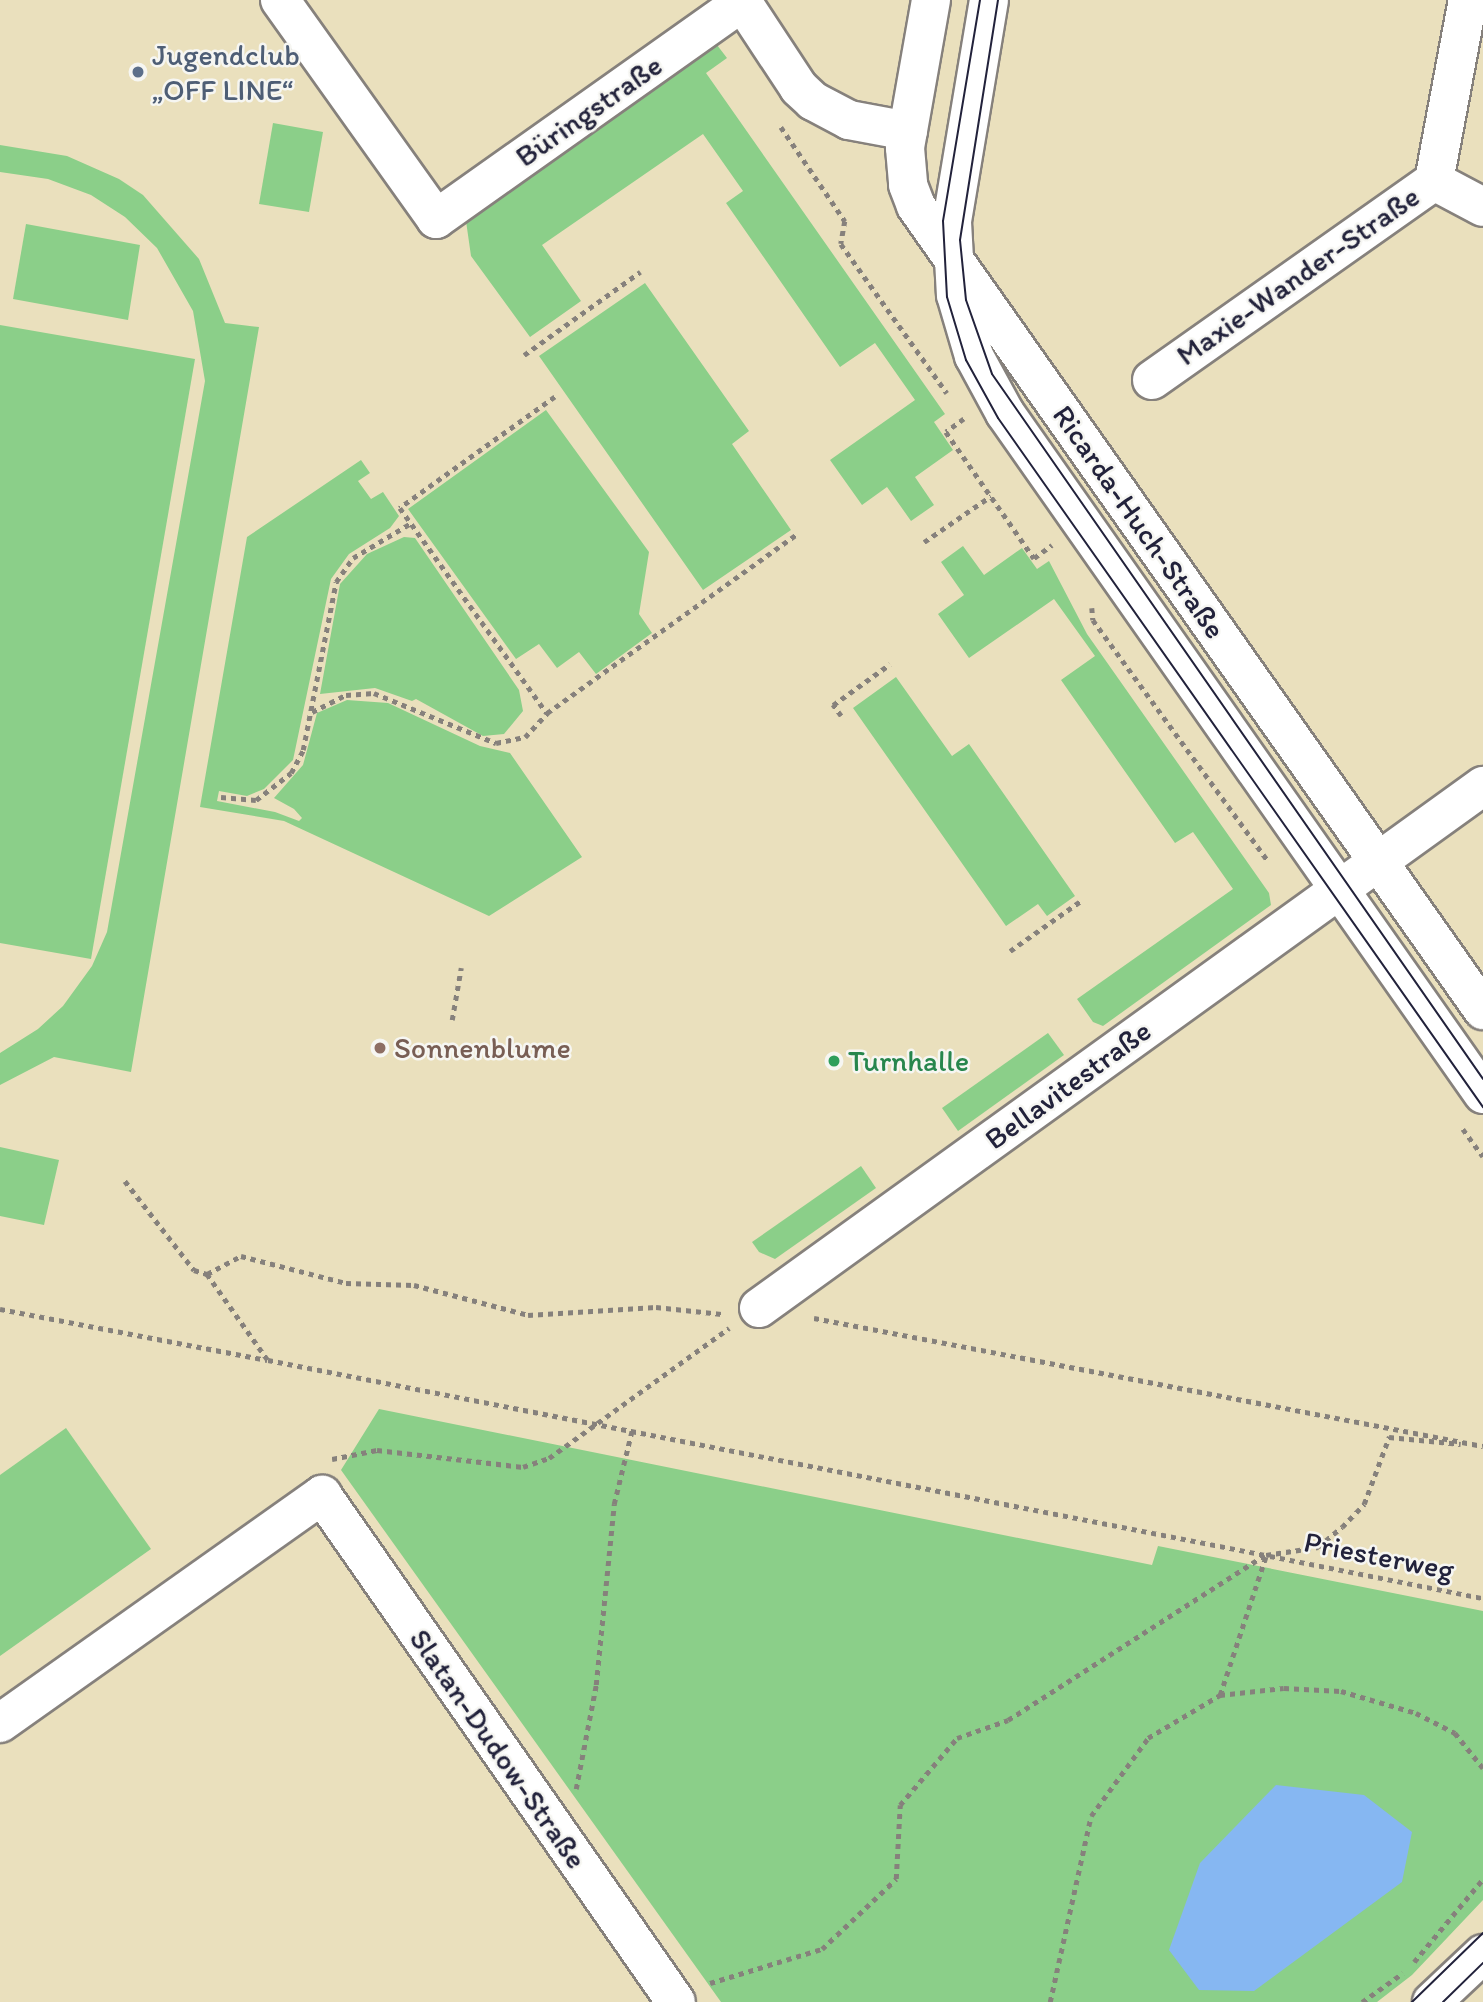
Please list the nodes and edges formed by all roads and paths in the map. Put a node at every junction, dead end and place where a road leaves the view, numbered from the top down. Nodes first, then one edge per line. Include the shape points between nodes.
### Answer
1 (280, 0) edge
2 (931, 0) edge
3 (989, 0) edge
4 (1468, 0) edge
5 (742, 1) edge
6 (908, 131) junction
7 (1434, 181) junction
8 (1483, 207) edge
9 (952, 256) junction
10 (640, 272) dead end
11 (524, 355) dead end
12 (1152, 380) dead end
13 (555, 397) dead end
14 (965, 419) dead end
15 (991, 496) junction
16 (411, 523) junction
17 (797, 534) dead end
18 (924, 542) dead end
19 (1054, 544) dead end
20 (890, 664) dead end
21 (312, 712) junction
22 (547, 713) junction
23 (841, 716) dead end
24 (1483, 786) edge
25 (221, 797) dead end
26 (1378, 862) junction
27 (1340, 890) junction
28 (1082, 901) dead end
29 (1010, 951) dead end
30 (461, 968) dead end
31 (1483, 1010) edge
32 (452, 1020) dead end
33 (1483, 1094) edge
34 (125, 1181) dead end
35 (207, 1274) junction
36 (759, 1308) junction
37 (0, 1309) edge
38 (268, 1360) junction
39 (596, 1425) junction
40 (632, 1430) junction
41 (1483, 1446) edge
42 (324, 1478) junction
43 (1266, 1555) junction
44 (1483, 1598) edge
45 (1220, 1695) junction
46 (0, 1723) edge
47 (1483, 1768) edge
48 (565, 1847) junction
49 (1483, 1879) edge
50 (1483, 1954) edge
51 (674, 1999) edge
52 (1050, 2002) edge
53 (1362, 2002) edge
54 (1432, 2002) edge

1 - 5 street, Büringstraße via 436,219
2 - 6 street, Ricarda-Huch-Straße
3 - 9 street via 953,207
4 - 7 street
5 - 6 street via 799,88 813,101 849,120
6 - 9 street, Ricarda-Huch-Straße via 908,185 916,206
7 - 8 street, Maxie-Wander-Straße
7 - 12 street, Maxie-Wander-Straße
9 - 26 street, Ricarda-Huch-Straße
9 - 27 street via 963,326 988,385
10 - 11 path
13 - 16 path via 400,508
14 - 15 path via 946,432
15 - 18 path
15 - 19 path via 1034,558
16 - 21 path via 354,558 336,582
16 - 22 path
17 - 22 path
20 - 23 path via 833,705
21 - 22 path via 346,695 374,694 496,743 525,737
21 - 25 path via 303,750 284,782 247,802
24 - 26 street, Bellavitestraße
26 - 27 street, Bellavitestraße
26 - 31 street, Ricarda-Huch-Straße
27 - 33 street
27 - 36 street, Bellavitestraße
28 - 29 path
30 - 32 path
34 - 35 path via 194,1270
35 - 36 path via 241,1256 346,1283 414,1285 528,1315 656,1307 723,1315
35 - 38 path
36 - 39 path
36 - 41 path
37 - 38 path, Priesterweg
38 - 39 path, Priesterweg
39 - 40 path, Priesterweg
39 - 42 path via 549,1458 523,1467 377,1450
40 - 43 path, Priesterweg
40 - 48 path via 614,1504 596,1685
41 - 43 path via 1390,1437 1364,1504 1342,1527 1318,1547
42 - 46 street
42 - 48 street, Slatan-Dudow-Straße
43 - 44 path, Priesterweg
43 - 45 path
43 - 51 path via 1008,1720 957,1738 900,1805 896,1879 822,1949
45 - 47 path via 1284,1688 1341,1691 1416,1713 1455,1732
45 - 52 path via 1148,1738 1091,1816
48 - 51 street, Slatan-Dudow-Straße
49 - 53 path via 1407,1970
50 - 54 street

